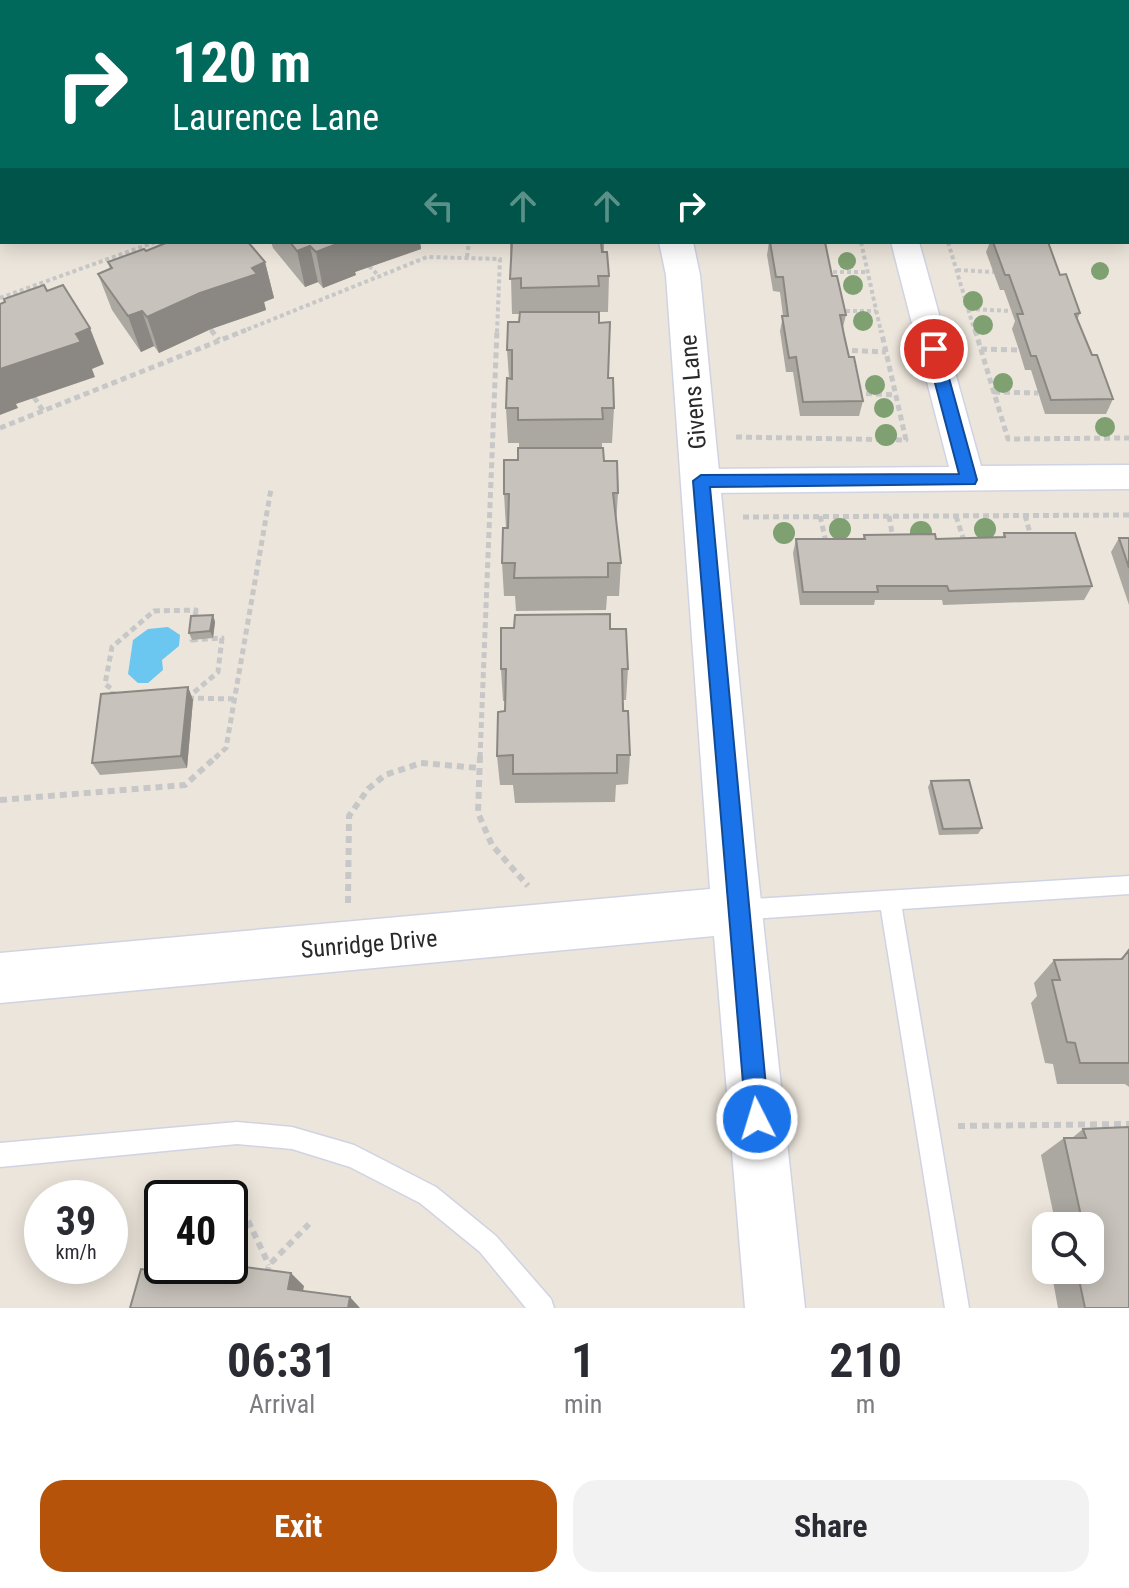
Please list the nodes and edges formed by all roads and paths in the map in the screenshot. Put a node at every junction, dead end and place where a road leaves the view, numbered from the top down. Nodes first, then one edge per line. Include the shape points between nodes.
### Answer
1 (149, 244) edge
2 (469, 244) edge
3 (676, 244) edge
4 (861, 244) edge
5 (906, 244) edge
6 (949, 244) edge
7 (467, 257) junction
8 (369, 266) dead end
9 (957, 270) junction
10 (825, 272) edge
11 (868, 272) junction
12 (994, 272) edge
13 (379, 276) junction
14 (0, 298) edge
15 (969, 309) junction
16 (838, 310) edge
17 (876, 311) junction
18 (1011, 311) dead end
19 (211, 329) edge
20 (219, 340) junction
21 (981, 349) junction
22 (841, 350) edge
23 (1019, 350) edge
24 (886, 352) junction
25 (994, 392) junction
26 (855, 393) edge
27 (1038, 393) dead end
28 (896, 395) junction
29 (34, 397) edge
30 (43, 411) junction
31 (0, 428) edge
32 (1129, 438) edge
33 (1129, 477) edge
34 (969, 480) junction
35 (271, 489) dead end
36 (712, 493) junction
37 (1025, 515) junction
38 (1129, 515) edge
39 (820, 516) junction
40 (889, 516) junction
41 (956, 516) junction
42 (1034, 547) edge
43 (896, 548) edge
44 (967, 552) edge
45 (829, 553) edge
46 (188, 698) junction
47 (235, 699) junction
48 (479, 768) junction
49 (0, 800) edge
50 (1129, 885) edge
51 (539, 895) dead end
52 (890, 900) junction
53 (737, 910) junction
54 (358, 912) dead end
55 (0, 978) edge
56 (1129, 1124) edge
57 (990, 1125) dead end
58 (0, 1155) edge
59 (248, 1221) edge
60 (309, 1224) dead end
61 (269, 1265) junction
62 (266, 1280) edge
63 (542, 1308) edge
64 (775, 1308) edge
65 (957, 1308) edge

1 - 14 path
2 - 7 path
3 - 36 street, Givens Lane
4 - 11 path
5 - 34 street
6 - 9 path
7 - 13 path via 427,257
7 - 48 path via 500,259
8 - 13 path
9 - 12 path
9 - 15 path
10 - 11 path
11 - 17 path
13 - 20 path
15 - 18 path
15 - 21 path
16 - 17 path
17 - 24 path
19 - 20 path
20 - 30 path
21 - 23 path
21 - 25 path
22 - 24 path
24 - 28 path
25 - 27 path
25 - 32 path via 1008,439
26 - 28 path
28 - 36 path via 906,440 727,437
29 - 30 path
30 - 31 path
33 - 34 street
34 - 36 street
35 - 47 path
36 - 39 path
36 - 53 street, Givens Lane
37 - 38 path
37 - 41 path
37 - 42 path
39 - 40 path
39 - 45 path
40 - 41 path
40 - 43 path
41 - 44 path
46 - 46 path via 218,672 222,638 192,640 196,610 154,611 112,647 105,684 113,690 112,706
46 - 47 path
47 - 49 path via 226,748 185,785
48 - 51 path via 481,823 505,863
48 - 54 path via 421,763 385,775 368,789 349,816 348,903
50 - 52 lane
52 - 53 lane
52 - 65 lane
53 - 55 street, Sunridge Drive
53 - 64 street, Givens Lane
56 - 57 path
58 - 63 lane via 237,1133 292,1138 354,1157 428,1195 488,1244
59 - 61 path
60 - 61 path
61 - 62 path

